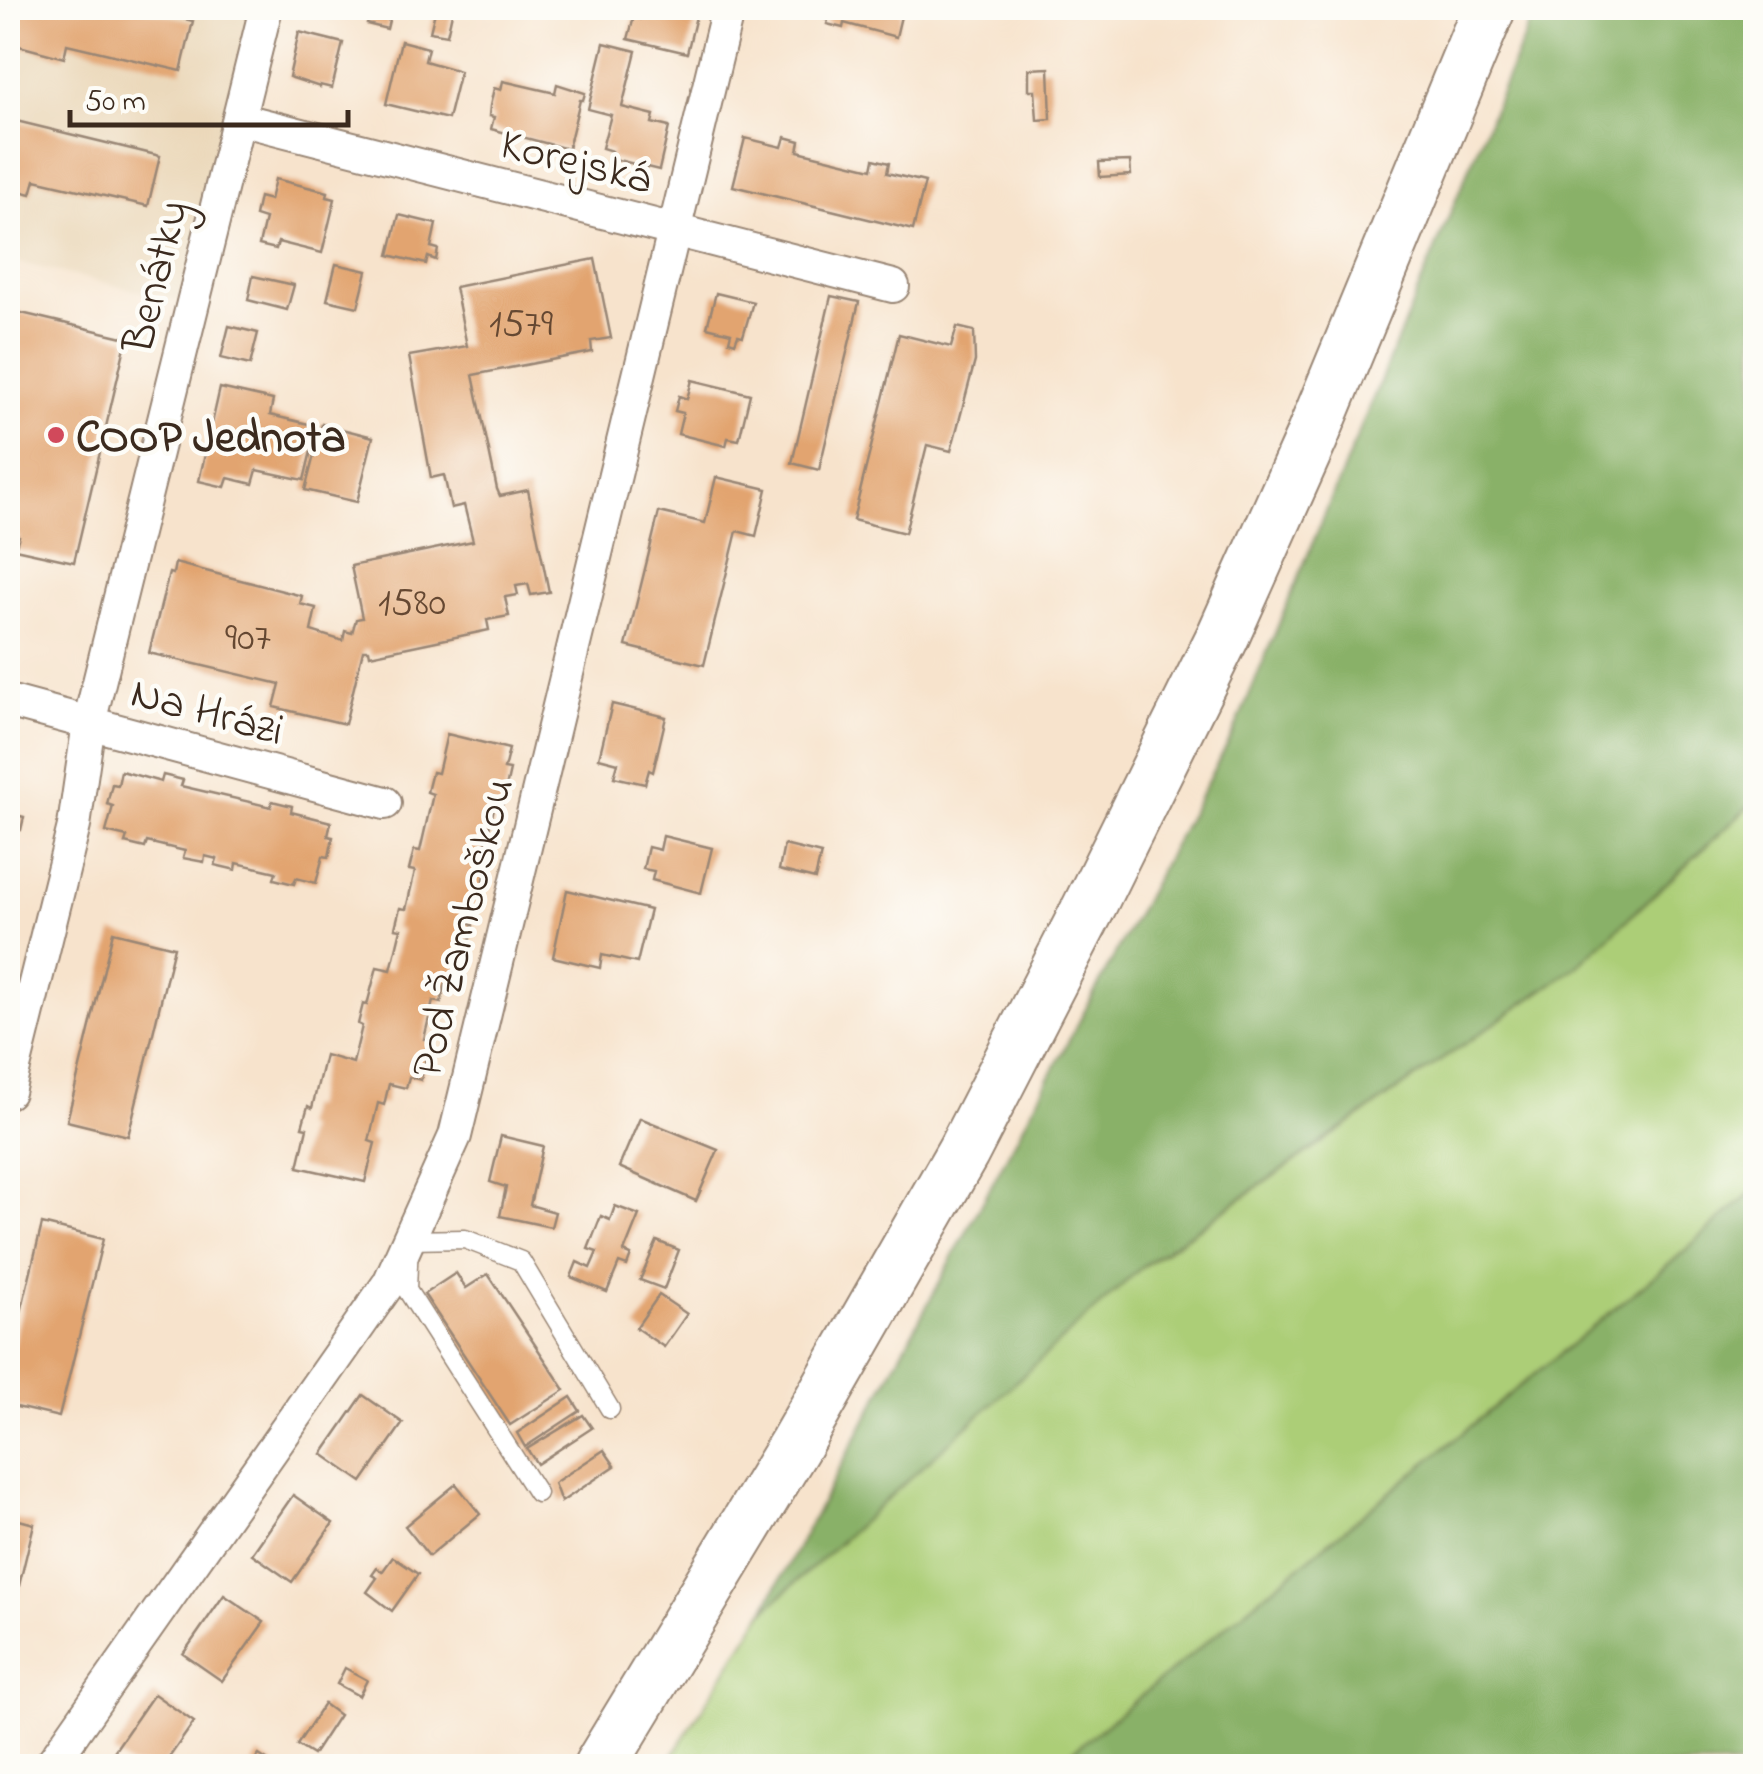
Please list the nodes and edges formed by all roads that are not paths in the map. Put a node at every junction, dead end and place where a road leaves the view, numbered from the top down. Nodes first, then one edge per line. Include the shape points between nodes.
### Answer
1 (266, 8) edge
2 (728, 8) edge
3 (1489, 8) edge
4 (239, 119) junction
5 (674, 230) junction
6 (893, 286) dead end
7 (8, 702) edge
8 (89, 723) junction
9 (385, 802) dead end
10 (8, 1092) edge
11 (409, 1240) junction
12 (610, 1409) dead end
13 (537, 1493) dead end
14 (50, 1766) edge
15 (600, 1766) edge

1 - 4 street, Benátky
2 - 5 street, Pod Žamboškou
3 - 15 main road via 1303,457 1088,909 963,1152
4 - 5 street, Korejská
4 - 8 street, Benátky
5 - 6 street, Korejská
5 - 11 street, Pod Žamboškou via 456,1136
7 - 8 street, Na Hrázi
8 - 9 street, Na Hrázi
8 - 10 street, Benátky via 74,826
11 - 12 lane via 465,1239 520,1260
11 - 13 lane via 407,1290
11 - 14 street, Pod Žamboškou via 389,1283

